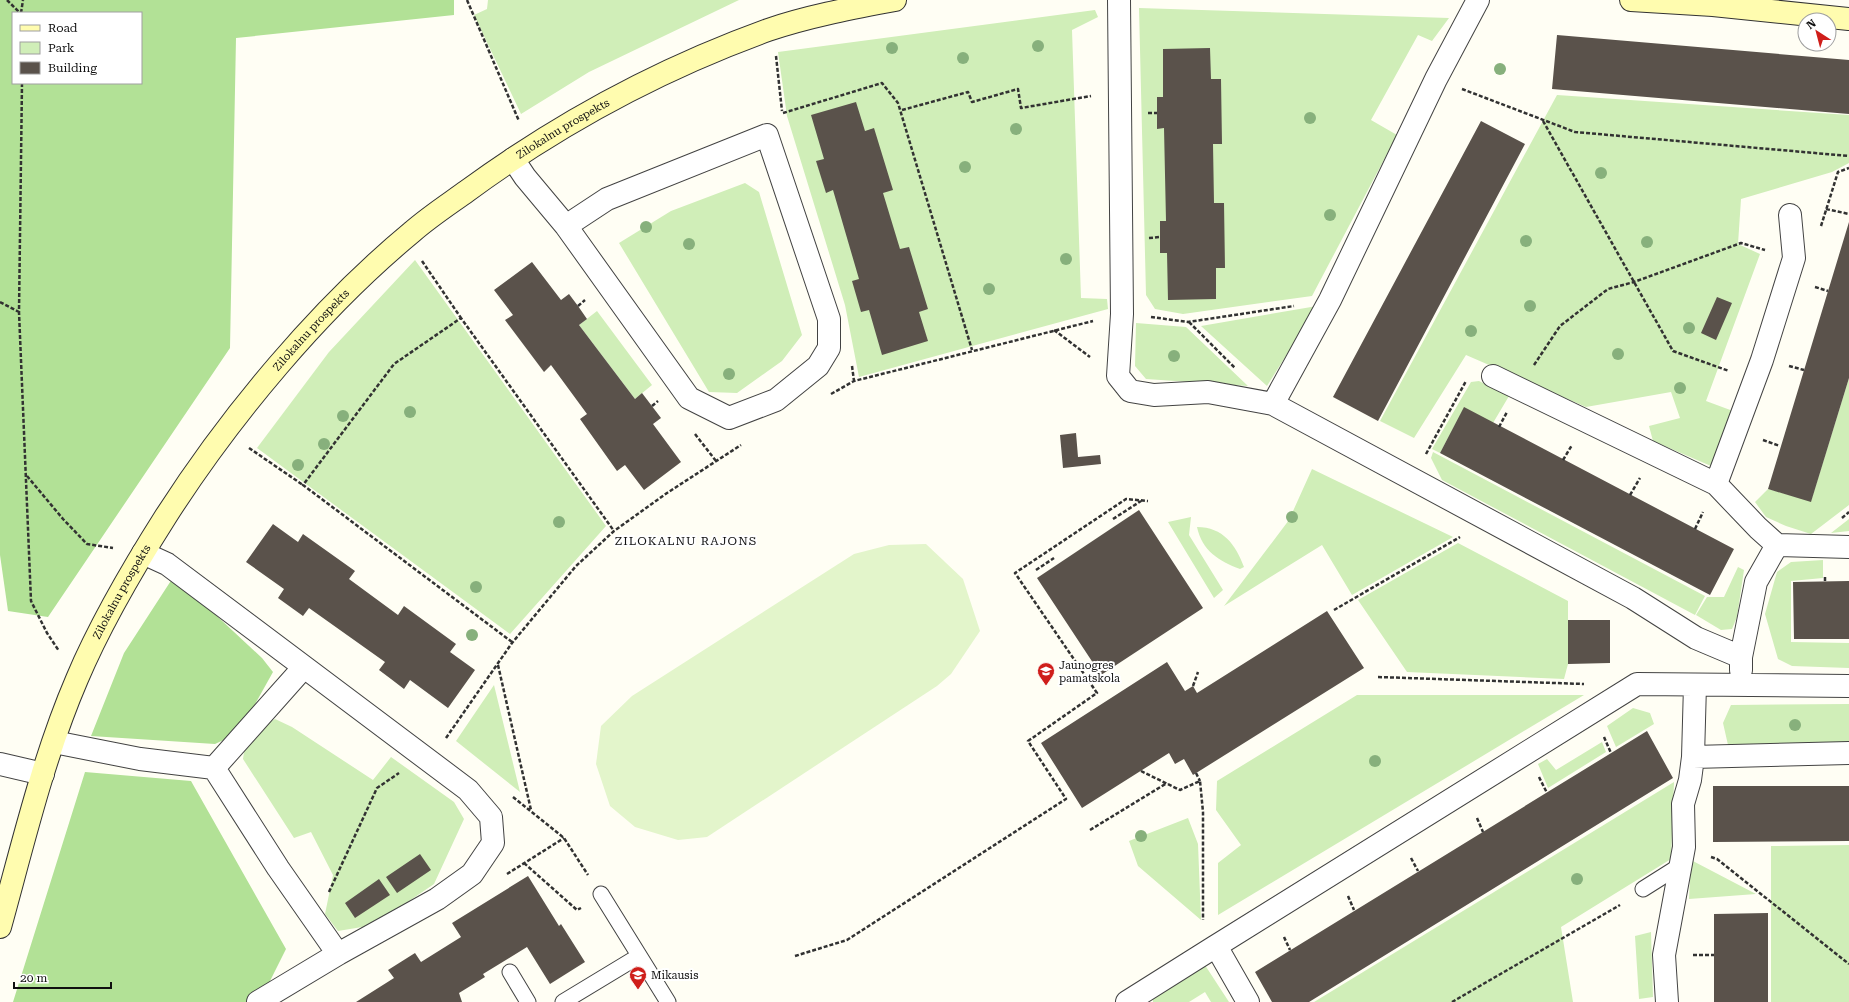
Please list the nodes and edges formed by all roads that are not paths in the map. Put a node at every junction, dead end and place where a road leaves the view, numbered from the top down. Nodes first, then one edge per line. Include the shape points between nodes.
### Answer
1 (895, 0) edge
2 (1119, 0) edge
3 (1478, 0) edge
4 (1631, 0) edge
5 (1849, 19) edge
6 (513, 159) junction
7 (1790, 215) dead end
8 (566, 226) junction
9 (1493, 376) road end
10 (1273, 404) junction
11 (1716, 484) junction
12 (1777, 545) junction
13 (1849, 547) edge
14 (143, 553) junction
15 (1741, 657) junction
16 (304, 667) junction
17 (1695, 685) junction
18 (1741, 685) junction
19 (1849, 686) edge
20 (54, 742) junction
21 (1849, 754) edge
22 (1693, 758) junction
23 (0, 764) edge
24 (214, 768) junction
25 (43, 774) junction
26 (1683, 856) junction
27 (1643, 889) dead end
28 (601, 894) road end
29 (0, 927) edge
30 (1216, 946) junction
31 (338, 954) junction
32 (639, 956) junction
33 (510, 972) dead end
34 (258, 1002) edge
35 (528, 1002) edge
36 (562, 1002) edge
37 (668, 1002) edge
38 (1127, 1002) edge
39 (1248, 1002) edge
40 (1666, 1002) edge

1 - 6 main road, Zilokalnu prospekts via 852,8 771,30 668,70 590,110
2 - 10 street via 1122,314 1118,376 1130,390 1154,395 1208,392
3 - 10 street via 1436,78 1330,300
4 - 5 main road via 1714,5
6 - 8 street
6 - 14 main road, Zilokalnu prospekts via 412,231 306,335 236,418 188,482
7 - 11 street via 1794,258
8 - 8 street via 607,199 767,135 829,319 829,348 818,366 776,400 729,418 690,398
9 - 11 street
10 - 15 street via 1634,598 1696,638
11 - 12 street
12 - 13 street
12 - 15 street via 1756,582
14 - 16 street via 168,564
14 - 20 main road, Zilokalnu prospekts via 105,621 77,679
15 - 18 street
16 - 24 street
16 - 31 street via 468,790 491,816 493,843 472,874 437,899
17 - 18 street
17 - 22 street
17 - 30 street via 1637,684
18 - 19 street
20 - 24 street via 140,759
20 - 25 main road, Zilokalnu prospekts
21 - 22 street
22 - 26 street via 1683,804
23 - 25 street
24 - 31 street
25 - 29 main road, Zilokalnu prospekts
26 - 27 lane
26 - 40 street via 1664,955
28 - 32 lane
30 - 38 street
30 - 39 street
31 - 34 street
32 - 36 lane
32 - 37 lane
33 - 35 lane

